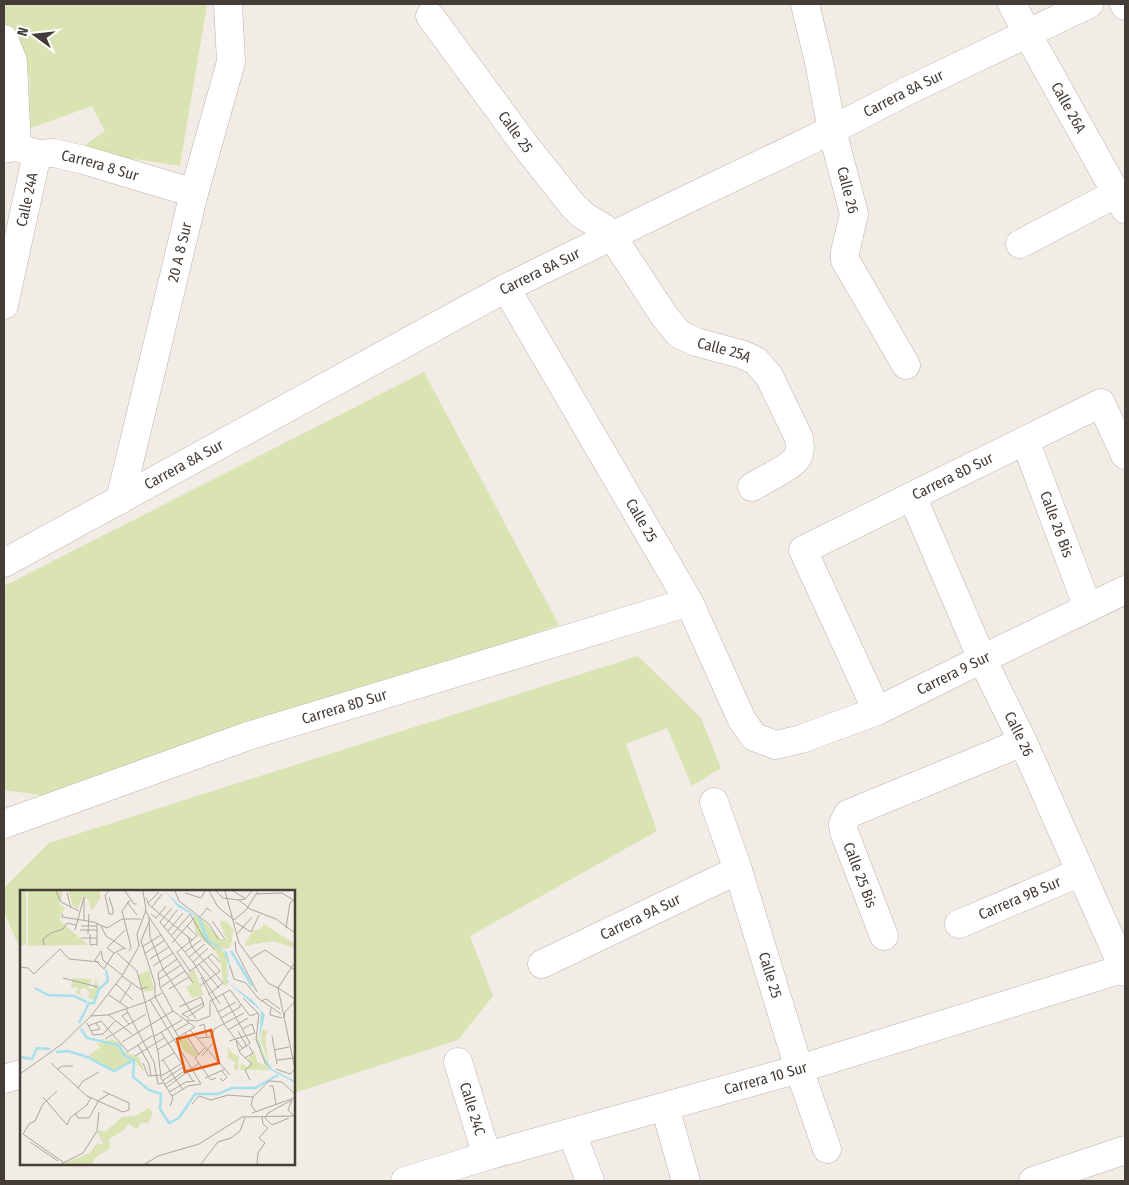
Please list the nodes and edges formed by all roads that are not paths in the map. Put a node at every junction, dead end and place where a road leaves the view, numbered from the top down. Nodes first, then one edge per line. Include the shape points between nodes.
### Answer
1 (228, 4) edge
2 (805, 4) edge
3 (1012, 4) edge
4 (1089, 4) edge
5 (430, 16) dead end
6 (1028, 33) junction
7 (4, 39) edge
8 (832, 130) junction
9 (19, 150) edge
10 (194, 193) junction
11 (1121, 201) edge
12 (612, 236) junction
13 (1020, 244) dead end
14 (506, 288) junction
15 (4, 306) edge
16 (906, 365) dead end
17 (1025, 440) junction
18 (1125, 455) edge
19 (752, 487) dead end
20 (912, 496) junction
21 (120, 500) junction
22 (4, 563) edge
23 (1125, 590) edge
24 (688, 602) junction
25 (1088, 608) junction
26 (982, 659) junction
27 (877, 711) junction
28 (1023, 742) junction
29 (776, 745) joint
30 (714, 802) dead end
31 (4, 824) edge
32 (738, 870) junction
33 (1081, 872) junction
34 (959, 924) dead end
35 (884, 936) dead end
36 (542, 964) dead end
37 (1125, 969) edge
38 (458, 1062) dead end
39 (799, 1069) junction
40 (20, 1074) edge
41 (4, 1079) edge
42 (665, 1107) junction
43 (572, 1133) junction
44 (827, 1149) dead end
45 (1125, 1150) edge
46 (487, 1156) junction
47 (1084, 1173) edge
48 (404, 1181) edge
49 (590, 1181) edge
50 (686, 1181) edge
51 (1033, 1181) edge

1 - 10 street, 20 A 8 Sur via 231,62
2 - 8 street, Calle 26
3 - 6 street, Calle 26A
4 - 6 street, Carrera 8A Sur
5 - 12 street, Calle 25 via 574,207
6 - 8 street, Carrera 8A Sur
6 - 11 street, Calle 26A
7 - 9 street, Calle 24A via 12,61
8 - 12 street, Carrera 8A Sur
8 - 16 street, Calle 26 via 854,214 845,260
9 - 10 street, Carrera 8 Sur via 84,160
9 - 15 street, Calle 24A
10 - 21 street, 20 A 8 Sur
11 - 13 street
12 - 14 street, Carrera 8A Sur
12 - 19 street, Calle 25A via 679,334 741,354 756,361 769,376 799,438 800,448 790,465
14 - 21 street, Carrera 8A Sur
14 - 24 street, Calle 25
17 - 18 street, Carrera 8D Sur via 1101,403
17 - 20 street, Carrera 8D Sur
17 - 25 street, Calle 26 Bis
20 - 26 street, Calle 26
20 - 27 street, Carrera 8D Sur via 803,550
21 - 22 street, Carrera 8A Sur
23 - 25 street, Carrera 9 Sur
24 - 29 street, Calle 25 via 742,720 754,737
24 - 31 street, Carrera 8D Sur via 248,736
25 - 26 street, Carrera 9 Sur
26 - 27 street, Carrera 9 Sur
26 - 28 street, Calle 26
27 - 29 street, Carrera 9 Sur
28 - 33 street, Calle 26
28 - 35 street, Calle 25 Bis via 848,814 843,824 844,832
30 - 32 street, Calle 25
32 - 36 street, Carrera 9A Sur
32 - 39 street, Calle 25
33 - 34 street, Carrera 9B Sur
33 - 37 street, Calle 26
37 - 39 street, Carrera 10 Sur
38 - 46 street, Calle 24C
39 - 42 street, Carrera 10 Sur
39 - 44 street, Calle 25
40 - 41 street
42 - 43 street, Carrera 10 Sur
42 - 50 street
43 - 46 street, Carrera 10 Sur
43 - 49 street
45 - 47 street
46 - 48 street, Carrera 10 Sur
47 - 51 street

